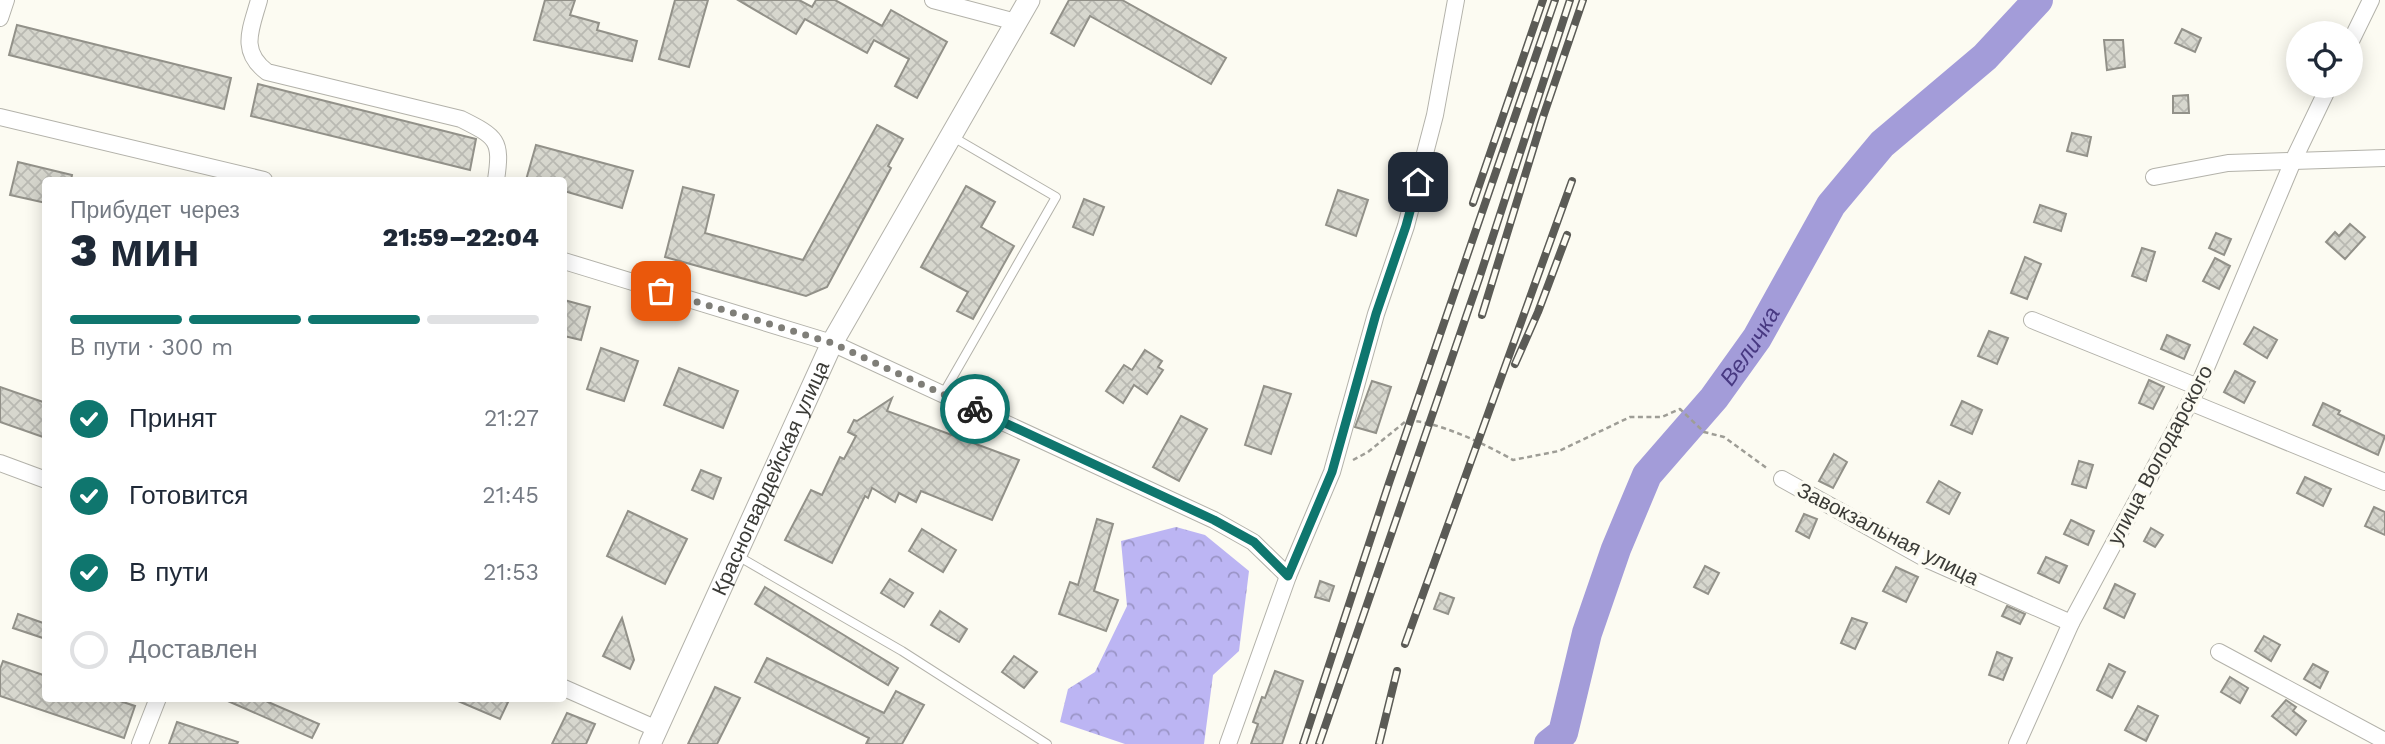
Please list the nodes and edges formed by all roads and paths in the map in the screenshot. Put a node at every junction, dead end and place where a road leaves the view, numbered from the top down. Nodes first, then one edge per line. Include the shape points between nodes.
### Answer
1 (6, 0) edge
2 (259, 0) edge
3 (933, 0) edge
4 (1029, 0) edge
5 (1456, 0) edge
6 (2371, 0) edge
7 (0, 18) edge
8 (2361, 21) edge
9 (1016, 22) junction
10 (2323, 98) edge
11 (0, 117) edge
12 (951, 136) junction
13 (2385, 158) edge
14 (2293, 161) junction
15 (251, 177) edge
16 (496, 177) edge
17 (2154, 177) dead end
18 (567, 262) edge
19 (2032, 320) dead end
20 (832, 343) junction
21 (2198, 387) junction
22 (943, 394) junction
23 (2190, 402) junction
24 (0, 463) edge
25 (1332, 472) junction
26 (42, 479) edge
27 (1782, 479) joint
28 (2385, 482) edge
29 (736, 555) junction
30 (1288, 576) junction
31 (2071, 623) junction
32 (2220, 652) dead end
33 (567, 690) edge
34 (156, 702) edge
35 (653, 737) edge
36 (2385, 741) edge
37 (140, 744) edge
38 (1047, 744) edge
39 (1228, 744) edge
40 (2017, 744) edge

1 - 7 street
2 - 16 street via 249,48 255,63 267,72 473,125 492,138 499,152
3 - 9 street
4 - 9 street, Красногвардейская улица
5 - 25 street via 1435,115 1406,226
6 - 8 street
9 - 12 street, Красногвардейская улица
10 - 14 street, улица Володарского
11 - 15 street
12 - 20 street, Красногвардейская улица
12 - 22 lane via 1056,197
13 - 14 street
14 - 17 street via 2228,163
14 - 21 street, улица Володарского
18 - 20 street
19 - 21 street
20 - 22 street
20 - 29 street, Красногвардейская улица
21 - 23 street, улица Володарского
22 - 30 street via 1214,520 1254,542
23 - 28 street
23 - 31 street, улица Володарского
24 - 26 street
25 - 27 path via 1368,452 1406,421 1429,423 1488,445 1513,460 1559,451 1630,417 1662,417 1680,410 1704,432 1724,438
25 - 30 street
27 - 31 street, Завокзальная улица via 1926,559
29 - 35 street, Красногвардейская улица
29 - 38 lane via 902,651
30 - 39 street
31 - 40 street, улица Володарского
32 - 36 street
33 - 35 street
34 - 37 street

